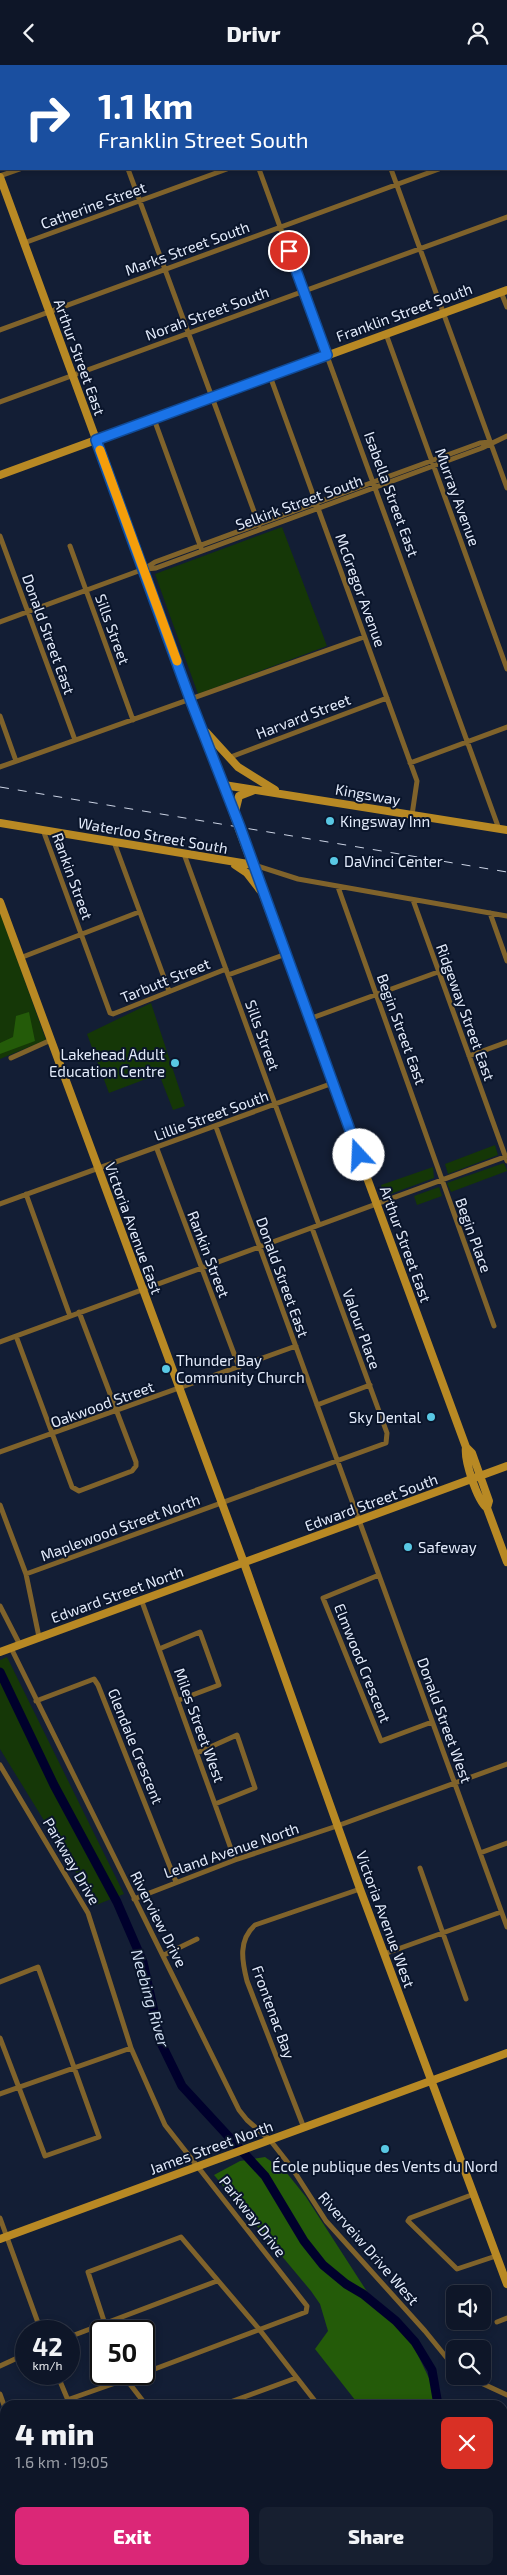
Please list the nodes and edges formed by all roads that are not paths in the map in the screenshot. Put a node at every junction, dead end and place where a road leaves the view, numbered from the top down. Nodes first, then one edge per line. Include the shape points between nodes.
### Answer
1 (18, 170) edge
2 (128, 170) edge
3 (224, 170) edge
4 (259, 170) edge
5 (391, 170) edge
6 (436, 170) edge
7 (0, 177) edge
8 (396, 185) junction
9 (140, 201) junction
10 (507, 217) edge
11 (280, 227) junction
12 (24, 243) junction
13 (420, 248) junction
14 (165, 270) junction
15 (304, 291) junction
16 (504, 291) edge
17 (507, 307) edge
18 (49, 312) junction
19 (443, 312) junction
20 (0, 330) edge
21 (189, 333) junction
22 (386, 334) junction
23 (327, 355) junction
24 (72, 376) junction
25 (270, 376) junction
26 (212, 397) junction
27 (0, 402) edge
28 (154, 419) junction
29 (507, 436) edge
30 (96, 440) junction
31 (490, 442) junction
32 (433, 463) junction
33 (0, 475) edge
34 (375, 484) junction
35 (507, 488) edge
36 (317, 506) junction
37 (260, 527) junction
38 (0, 536) edge
39 (70, 546) dead end
40 (201, 548) junction
41 (144, 569) junction
42 (86, 591) junction
43 (28, 612) junction
44 (0, 622) edge
45 (364, 637) junction
46 (507, 669) edge
47 (387, 698) junction
48 (190, 699) junction
49 (0, 716) edge
50 (133, 720) junction
51 (201, 726) junction
52 (507, 727) edge
53 (75, 741) junction
54 (468, 741) junction
55 (228, 758) junction
56 (16, 761) junction
57 (410, 763) junction
58 (0, 767) edge
59 (224, 785) junction
60 (281, 793) junction
61 (235, 813) junction
62 (412, 815) junction
63 (0, 823) edge
64 (43, 829) junction
65 (503, 830) edge
66 (114, 842) junction
67 (184, 854) junction
68 (231, 862) junction
69 (254, 865) junction
70 (338, 887) junction
71 (412, 900) junction
72 (0, 901) edge
73 (267, 901) junction
74 (139, 912) junction
75 (490, 913) junction
76 (507, 916) edge
77 (4, 924) edge
78 (80, 933) junction
79 (286, 954) junction
80 (20, 958) junction
81 (507, 961) edge
82 (226, 969) junction
83 (438, 972) junction
84 (228, 975) junction
85 (169, 991) junction
86 (376, 995) junction
87 (113, 1014) joint
88 (309, 1019) junction
89 (51, 1040) junction
90 (507, 1042) edge
91 (469, 1056) junction
92 (11, 1058) dead end
93 (333, 1083) junction
94 (275, 1104) junction
95 (216, 1127) junction
96 (157, 1149) junction
97 (506, 1158) edge
98 (98, 1169) junction
99 (441, 1180) junction
100 (26, 1194) junction
101 (0, 1204) edge
102 (376, 1204) junction
103 (319, 1225) junction
104 (312, 1228) junction
105 (259, 1247) junction
106 (201, 1268) junction
107 (142, 1289) junction
108 (80, 1313) junction
109 (70, 1316) junction
110 (494, 1325) dead end
111 (16, 1337) junction
112 (0, 1342) edge
113 (296, 1347) junction
114 (239, 1367) junction
115 (370, 1385) junction
116 (178, 1390) junction
117 (317, 1405) junction
118 (116, 1412) junction
119 (52, 1435) junction
120 (388, 1439) joint
121 (0, 1452) edge
122 (339, 1462) junction
123 (507, 1466) edge
124 (476, 1478) junction
125 (222, 1504) junction
126 (0, 1505) edge
127 (360, 1520) junction
128 (507, 1562) edge
129 (244, 1563) junction
130 (26, 1573) junction
131 (379, 1575) junction
132 (141, 1599) junction
133 (0, 1606) edge
134 (40, 1637) junction
135 (20, 1645) junction
136 (159, 1649) junction
137 (6, 1650) edge
138 (179, 1700) junction
139 (36, 1701) junction
140 (432, 1722) junction
141 (197, 1753) junction
142 (507, 1764) edge
143 (0, 1765) edge
144 (454, 1783) junction
145 (215, 1804) junction
146 (337, 1826) junction
147 (507, 1843) edge
148 (480, 1853) junction
149 (234, 1860) junction
150 (420, 1868) dead end
151 (176, 1881) junction
152 (360, 1889) junction
153 (134, 1899) junction
154 (501, 1912) junction
155 (506, 1924) edge
156 (444, 1932) junction
157 (197, 1939) dead end
158 (384, 1954) junction
159 (164, 1955) junction
160 (0, 1982) edge
161 (466, 1999) dead end
162 (0, 2038) edge
163 (131, 2049) junction
164 (507, 2053) edge
165 (74, 2069) junction
166 (431, 2081) junction
167 (17, 2087) junction
168 (0, 2094) edge
169 (304, 2128) junction
170 (270, 2140) junction
171 (198, 2166) junction
172 (474, 2195) junction
173 (0, 2218) edge
174 (3, 2237) edge
175 (496, 2256) junction
176 (217, 2281) junction
177 (507, 2284) edge
178 (507, 2319) edge
179 (37, 2320) edge
180 (104, 2320) edge
181 (113, 2320) edge
182 (497, 2323) dead end
183 (259, 2329) junction
184 (446, 2357) edge
185 (15, 2360) edge
186 (0, 2367) edge
187 (155, 2368) edge
188 (296, 2378) junction
189 (62, 2385) edge
190 (111, 2385) edge
191 (131, 2385) edge
192 (485, 2385) edge
193 (507, 2395) edge
194 (68, 2400) edge
195 (74, 2400) edge
196 (142, 2400) edge
197 (236, 2400) edge
198 (314, 2400) edge

1 - 7 street
2 - 9 street
3 - 9 street, Catherine Street
4 - 11 street, Isabella Street East
5 - 8 street
6 - 8 street, Marks Street South
7 - 12 main road, Arthur Street East
8 - 11 street, Marks Street South
8 - 13 street
9 - 12 street, Catherine Street
9 - 14 street
10 - 13 street, Norah Street South
11 - 14 street, Marks Street South
11 - 15 street, Isabella Street East
12 - 18 main road, Arthur Street East
13 - 15 street, Norah Street South
13 - 19 street
14 - 18 street, Marks Street South
14 - 21 street
15 - 21 street, Norah Street South
15 - 23 street, Isabella Street East
16 - 17 street
16 - 19 main road, Franklin Street South
18 - 20 street, Marks Street South
18 - 24 main road, Arthur Street East
19 - 22 main road, Franklin Street South
19 - 31 street
21 - 24 street, Norah Street South
21 - 26 street
22 - 23 main road, Franklin Street South
22 - 32 street, Murray Avenue
23 - 25 main road, Franklin Street South
23 - 34 street, Isabella Street East
24 - 27 street, Norah Street South
24 - 30 main road, Arthur Street East
25 - 26 main road, Franklin Street South
25 - 36 street, McGregor Avenue
26 - 28 main road, Franklin Street South
26 - 37 street
28 - 30 main road, Franklin Street South
28 - 40 street
29 - 31 street, Selkirk Street South
30 - 33 main road, Franklin Street South
30 - 41 main road, Arthur Street East
31 - 32 street, Selkirk Street South via 482,448
31 - 35 street
32 - 34 street, Selkirk Street South
32 - 46 street, Murray Avenue
34 - 36 street, Selkirk Street South
34 - 54 street, Isabella Street East
36 - 37 street, Selkirk Street South
36 - 45 street, McGregor Avenue
37 - 40 street, Selkirk Street South
38 - 43 street, Donald Street East
39 - 42 street, Sills Street
40 - 41 street, Selkirk Street South via 156,568
41 - 42 street, Selkirk Street South
41 - 48 main road, Arthur Street East
42 - 43 street, Selkirk Street South
42 - 50 street, Sills Street
43 - 44 street, Selkirk Street South
43 - 53 street, Donald Street East
45 - 47 street, McGregor Avenue
45 - 48 street
47 - 55 street, Harvard Street
47 - 57 street, McGregor Avenue
48 - 50 street
48 - 51 main road, Arthur Street East
49 - 56 street
50 - 53 street
51 - 55 main road
51 - 59 main road, Arthur Street East
52 - 54 street
53 - 56 street
54 - 57 street
54 - 65 street, Isabella Street East
55 - 60 main road via 249,775
56 - 58 street
57 - 62 street, McGregor Avenue via 417,781
59 - 60 main road, Kingsway
59 - 61 main road, Arthur Street East
60 - 61 main road via 247,791 239,796
60 - 62 main road, Kingsway
61 - 69 main road, Arthur Street East
62 - 65 main road, Kingsway
63 - 64 main road, Waterloo Street South
64 - 66 main road, Waterloo Street South
64 - 78 street, Rankin Street
66 - 67 main road, Waterloo Street South
66 - 74 street
67 - 68 main road, Waterloo Street South
67 - 82 street, Sills Street
68 - 69 main road, Waterloo Street South
68 - 73 main road via 247,873
69 - 70 street, Waterloo Street South
69 - 73 main road, Arthur Street East
70 - 71 street, Waterloo Street South
70 - 86 street, Begin Street East
71 - 75 street, Waterloo Street South
71 - 83 street, Ridgeway Street East
72 - 77 main road, Victoria Avenue East
73 - 79 main road, Arthur Street East
74 - 78 street
74 - 85 street
75 - 76 street, Waterloo Street South
75 - 81 street
77 - 80 main road, Victoria Avenue East
78 - 80 street
78 - 87 street, Rankin Street via 109,1011
79 - 84 street, Tarbutt Street
79 - 88 main road, Arthur Street East
80 - 89 main road, Victoria Avenue East
82 - 84 street, Sills Street
82 - 85 street, Tarbutt Street
83 - 86 street
83 - 91 street, Ridgeway Street East
84 - 94 street, Sills Street
85 - 87 street, Tarbutt Street
86 - 88 street
86 - 99 street, Begin Street East
88 - 93 main road, Arthur Street East
89 - 92 street
89 - 98 main road, Victoria Avenue East
90 - 91 street
91 - 97 street, Ridgeway Street East
93 - 94 street, Lillie Street South
93 - 102 main road, Arthur Street East
94 - 95 street, Lillie Street South
94 - 103 street, Sills Street
95 - 96 street, Lillie Street South
95 - 105 street, Donald Street East
96 - 98 street, Lillie Street South
96 - 106 street, Rankin Street
97 - 99 street
98 - 100 street, Lillie Street South
98 - 107 main road, Victoria Avenue East
99 - 102 street
99 - 110 street, Begin Place
100 - 101 street, Lillie Street South
100 - 109 street
102 - 103 street
102 - 124 main road, Arthur Street East via 466,1447 472,1453
103 - 104 street
104 - 105 street
104 - 115 street, Valour Place
105 - 106 street
105 - 113 street, Donald Street East
106 - 107 street
106 - 114 street, Rankin Street
107 - 108 street
107 - 116 main road, Victoria Avenue East
108 - 109 street
108 - 118 street
109 - 111 street
111 - 112 street
111 - 119 street
113 - 114 street, Oakwood Street
113 - 117 street, Donald Street East
114 - 116 street, Oakwood Street
115 - 117 street
115 - 120 street, Valour Place
116 - 118 street, Oakwood Street
116 - 125 main road, Victoria Avenue East
117 - 122 street, Donald Street East
118 - 119 street, Oakwood Street
118 - 119 street via 136,1466 132,1471 79,1491 72,1487
119 - 121 street, Oakwood Street
120 - 122 street, Maplewood Street North via 383,1445
122 - 125 street, Maplewood Street North
122 - 127 street, Donald Street East
123 - 124 main road, Edward Street South
124 - 127 main road, Edward Street South
124 - 128 main road, Arthur Street East via 489,1501 487,1508
125 - 129 main road, Victoria Avenue East
125 - 130 street, Maplewood Street North
126 - 130 street
127 - 129 main road, Edward Street South
127 - 131 street, Donald Street West
129 - 132 main road, Edward Street North
129 - 146 main road, Victoria Avenue West
130 - 134 street
131 - 140 street, Donald Street West
131 - 140 street, Elmwood Crescent via 323,1598 380,1741
132 - 134 main road, Edward Street North
132 - 136 street, Miles Street West
133 - 135 street
134 - 135 main road, Edward Street North
135 - 137 main road, Edward Street North
136 - 138 street, Miles Street West
136 - 138 street via 200,1632 219,1685
137 - 139 street
138 - 141 street, Miles Street West
139 - 151 street, Glendale Crescent via 94,1679
139 - 153 street, Riverview Drive
140 - 144 street, Donald Street West
141 - 145 street, Miles Street West
141 - 145 street via 237,1735 255,1788
142 - 144 street, Leland Avenue North
143 - 163 street, Parkway Drive via 88,1913
144 - 146 street, Leland Avenue North
144 - 148 street, Donald Street West
145 - 149 street, Miles Street West
146 - 149 street, Leland Avenue North
146 - 152 main road, Victoria Avenue West
147 - 148 street
148 - 154 street, Donald Street West
149 - 151 street, Leland Avenue North
150 - 156 street
151 - 153 street, Leland Avenue North
152 - 158 main road, Victoria Avenue West
152 - 169 street, Frontenac Bay via 255,1925 247,1932 242,1944 247,1981
153 - 159 street, Riverview Drive
154 - 155 street, Donald Street West
154 - 156 street
156 - 158 street
156 - 161 street
157 - 159 street
158 - 166 main road, Victoria Avenue West
159 - 170 street, Riverview Drive via 232,2098 247,2120
160 - 165 street via 38,1967
162 - 167 street
163 - 165 street
163 - 171 street, Parkway Drive via 165,2125
164 - 166 main road, James Street North
165 - 167 street
165 - 167 street via 99,2137 45,2156
166 - 169 main road, James Street North
166 - 172 main road, Victoria Avenue West
167 - 168 street
169 - 170 main road, James Street North
170 - 171 main road, James Street North
170 - 184 street, Riverveiw Drive West via 292,2167 326,2221
171 - 174 main road, James Street North
171 - 183 street, Parkway Drive via 307,2306 306,2312
172 - 175 main road, Victoria Avenue West
172 - 175 street via 408,2221 457,2269
173 - 174 street
174 - 179 street
175 - 177 main road, Victoria Avenue West
176 - 180 street via 181,2237 88,2272
176 - 181 street
176 - 183 street
178 - 182 street
183 - 187 street, Parkway Drive
183 - 188 street
185 - 186 street
188 - 197 street
188 - 198 street
189 - 194 street
190 - 195 street, Parkway Drive
191 - 196 street
192 - 193 street

